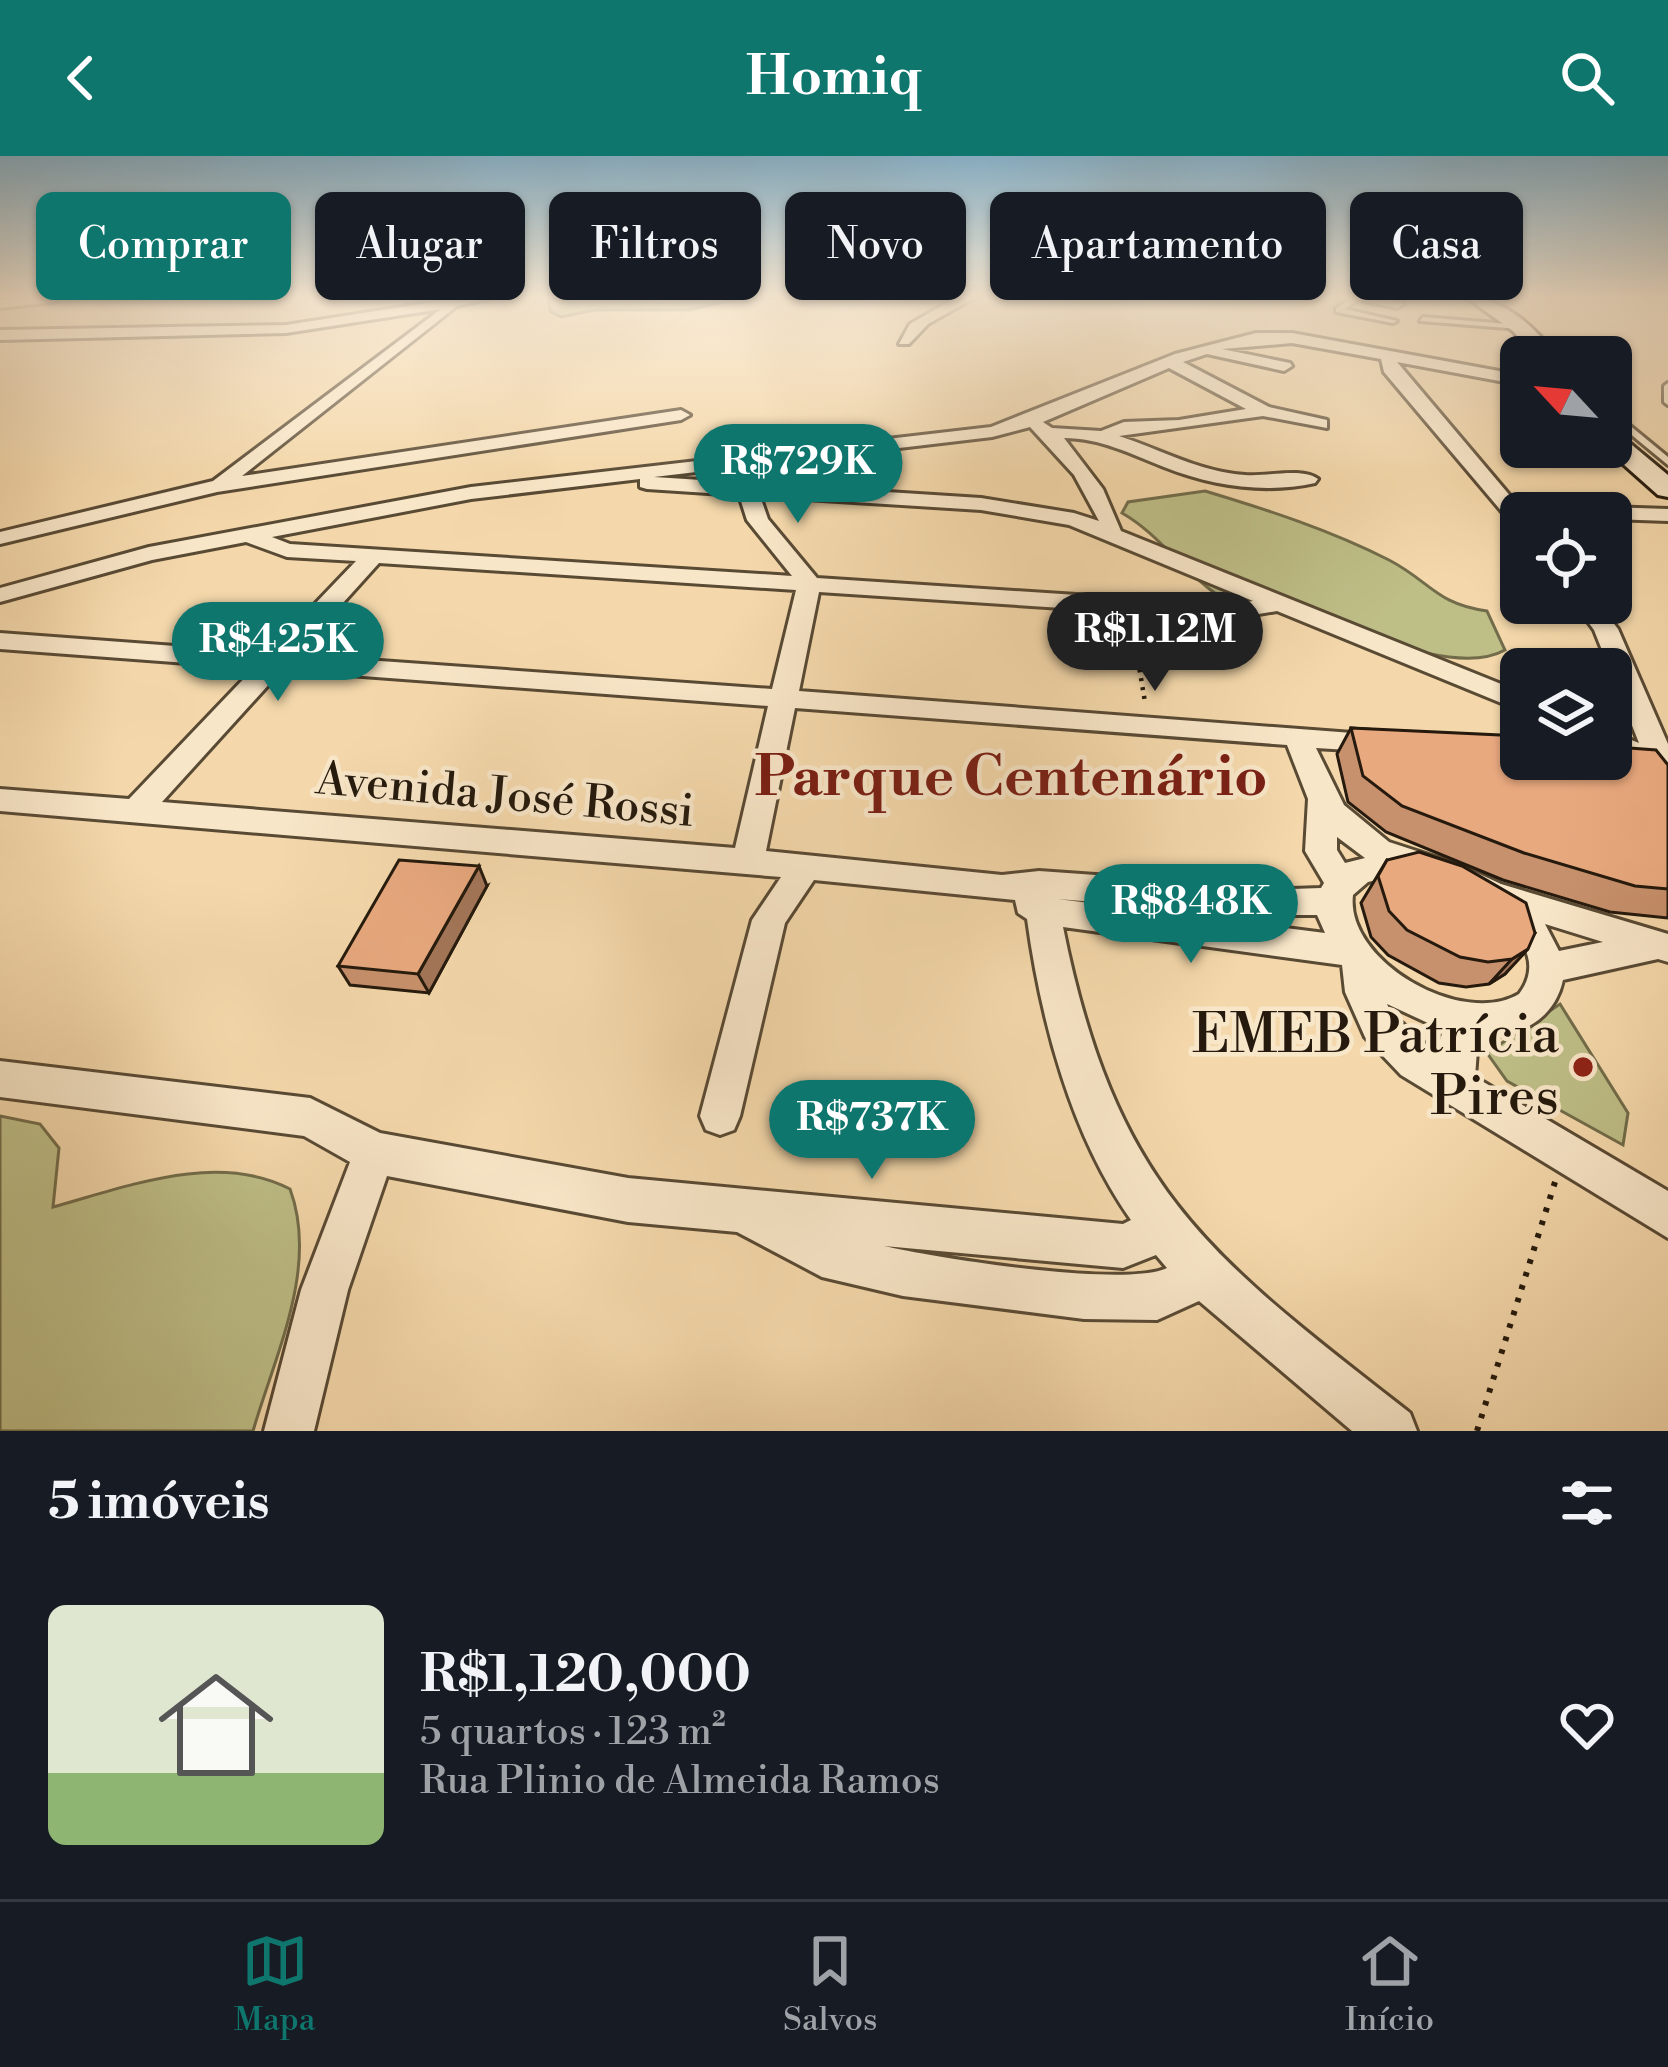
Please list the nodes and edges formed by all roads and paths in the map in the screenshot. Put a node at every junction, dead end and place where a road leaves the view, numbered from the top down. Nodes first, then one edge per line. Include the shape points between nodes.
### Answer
1 (387, 358) edge
2 (1186, 358) edge
3 (1241, 358) edge
4 (1389, 358) edge
5 (1397, 358) edge
6 (1171, 362) junction
7 (1284, 366) dead end
8 (1500, 376) edge
9 (1668, 386) edge
10 (1668, 403) edge
11 (1263, 411) junction
12 (681, 415) dead end
13 (1322, 424) dead end
14 (1042, 428) junction
15 (1632, 431) edge
16 (1106, 436) junction
17 (1632, 458) edge
18 (1668, 462) edge
19 (592, 477) junction
20 (1308, 478) dead end
21 (217, 486) junction
22 (1668, 489) edge
23 (748, 492) junction
24 (1500, 497) edge
25 (1632, 514) edge
26 (1668, 515) edge
27 (1111, 530) junction
28 (246, 534) junction
29 (0, 538) edge
30 (374, 555) junction
31 (808, 583) junction
32 (0, 596) edge
33 (1280, 603) junction
34 (1129, 605) junction
35 (1602, 624) edge
36 (0, 641) edge
37 (274, 663) junction
38 (1500, 693) edge
39 (784, 699) junction
40 (1148, 726) junction
41 (1298, 736) junction
42 (1409, 745) edge
43 (1632, 752) edge
44 (1632, 764) edge
45 (1665, 769) edge
46 (0, 800) edge
47 (1321, 802) junction
48 (136, 811) junction
49 (748, 861) junction
50 (1401, 862) junction
51 (806, 868) junction
52 (1338, 892) junction
53 (1492, 894) junction
54 (1041, 898) junction
55 (1659, 948) edge
56 (1355, 958) junction
57 (1547, 968) junction
58 (1465, 1020) junction
59 (0, 1079) edge
60 (1456, 1089) junction
61 (720, 1116) dead end
62 (375, 1154) junction
63 (1563, 1154) junction
64 (743, 1214) junction
65 (1668, 1216) edge
66 (1164, 1229) junction
67 (1204, 1274) junction
68 (289, 1431) edge
69 (1392, 1431) edge
70 (1477, 1431) edge

1 - 21 street
2 - 6 street
3 - 7 street
4 - 24 street via 1390,369
5 - 8 street
6 - 11 street
6 - 14 street
9 - 10 lane
11 - 13 street
11 - 16 street via 1130,426
12 - 21 street
14 - 16 street
14 - 19 street
14 - 27 street via 1099,493
15 - 18 lane
16 - 20 street via 1227,479
17 - 22 street
19 - 23 street
19 - 28 street
21 - 29 street
23 - 27 street via 981,505
23 - 31 street via 758,520
25 - 26 street
27 - 33 street
28 - 30 street via 287,550
28 - 32 street
30 - 31 street
30 - 37 street
31 - 34 street
31 - 39 street
33 - 34 street via 1229,612
33 - 38 street
34 - 40 path
35 - 45 street
36 - 37 street
37 - 39 street
37 - 48 street
39 - 40 street
39 - 49 street
40 - 41 street
41 - 42 street
41 - 47 street
43 - 45 street
44 - 45 street
46 - 48 street, Avenida José Rossi
47 - 50 street via 1344,829
47 - 52 street via 1321,851
48 - 49 street, Avenida José Rossi
49 - 51 street, Avenida José Rossi
50 - 52 street via 1356,871
50 - 53 street
51 - 54 street, Avenida José Rossi
51 - 61 street via 770,920
52 - 54 street, Avenida José Rossi via 1232,902
52 - 56 street via 1336,925
53 - 55 street
53 - 57 street via 1519,916
54 - 56 street, Avenida José Rossi
54 - 66 street via 1081,1076
55 - 57 street
56 - 58 street via 1390,990
56 - 60 street via 1378,1025
57 - 58 street via 1545,993 1528,1012
58 - 60 street via 1455,1047
59 - 62 street via 310,1118
60 - 63 street
62 - 64 street
62 - 68 street via 341,1230
63 - 65 street
63 - 70 path
64 - 66 street via 1123,1246
64 - 67 street via 822,1254 903,1273 1157,1297
66 - 67 street
67 - 69 street

